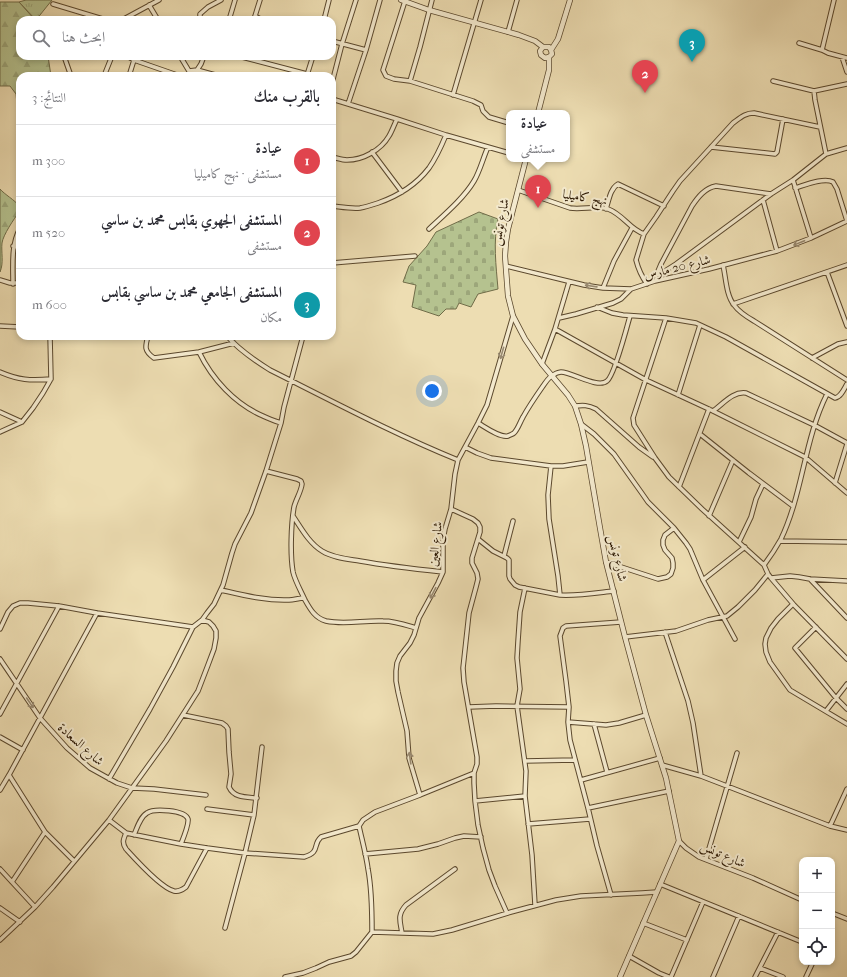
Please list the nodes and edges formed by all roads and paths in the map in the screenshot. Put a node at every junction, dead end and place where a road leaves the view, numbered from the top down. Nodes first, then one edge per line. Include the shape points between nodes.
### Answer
1 (159, 0) edge
2 (221, 0) edge
3 (235, 0) edge
4 (260, 0) edge
5 (329, 0) edge
6 (356, 0) edge
7 (380, 0) edge
8 (432, 0) edge
9 (481, 0) edge
10 (517, 0) edge
11 (570, 0) edge
12 (834, 0) edge
13 (403, 1) edge
14 (53, 4) dead end
15 (149, 5) junction
16 (429, 10) junction
17 (93, 16) edge
18 (129, 16) edge
19 (156, 16) edge
20 (200, 16) edge
21 (230, 16) edge
22 (256, 16) edge
23 (325, 16) edge
24 (474, 23) junction
25 (508, 32) junction
26 (336, 42) edge
27 (799, 42) dead end
28 (342, 44) junction
29 (543, 47) junction
30 (366, 50) junction
31 (552, 50) junction
32 (822, 50) junction
33 (549, 57) junction
34 (842, 57) junction
35 (847, 58) edge
36 (66, 60) edge
37 (110, 60) edge
38 (134, 60) joint
39 (182, 60) edge
40 (202, 60) edge
41 (255, 60) edge
42 (312, 60) edge
43 (197, 70) junction
44 (189, 71) joint
45 (70, 72) edge
46 (106, 72) edge
47 (130, 72) edge
48 (168, 72) edge
49 (204, 72) edge
50 (297, 72) edge
51 (308, 72) edge
52 (335, 72) edge
53 (847, 72) edge
54 (410, 81) junction
55 (773, 81) dead end
56 (847, 84) edge
57 (814, 91) junction
58 (453, 95) junction
59 (336, 100) edge
60 (348, 104) junction
61 (539, 110) edge
62 (396, 119) junction
63 (784, 119) junction
64 (506, 123) edge
65 (820, 127) junction
66 (446, 135) junction
67 (488, 147) junction
68 (711, 147) junction
69 (847, 148) edge
70 (372, 152) junction
71 (506, 152) edge
72 (826, 154) junction
73 (336, 158) edge
74 (525, 162) edge
75 (793, 180) junction
76 (795, 188) junction
77 (518, 190) junction
78 (402, 192) junction
79 (772, 194) junction
80 (763, 200) junction
81 (336, 206) edge
82 (664, 206) junction
83 (606, 208) junction
84 (847, 221) edge
85 (632, 228) junction
86 (429, 229) dead end
87 (16, 234) edge
88 (644, 234) junction
89 (811, 238) junction
90 (13, 246) junction
91 (16, 246) edge
92 (777, 251) junction
93 (415, 256) dead end
94 (336, 263) edge
95 (723, 265) junction
96 (506, 266) junction
97 (847, 266) edge
98 (827, 272) junction
99 (656, 274) junction
100 (0, 280) edge
101 (655, 281) junction
102 (569, 282) junction
103 (13, 284) joint
104 (647, 284) junction
105 (603, 288) junction
106 (631, 289) junction
107 (733, 304) junction
108 (597, 307) junction
109 (513, 316) junction
110 (630, 316) junction
111 (559, 318) junction
112 (666, 318) junction
113 (700, 325) junction
114 (0, 326) edge
115 (847, 326) edge
116 (16, 327) edge
117 (555, 329) junction
118 (50, 340) edge
119 (147, 340) edge
120 (231, 340) edge
121 (301, 340) edge
122 (847, 342) edge
123 (234, 343) junction
124 (199, 352) junction
125 (812, 358) junction
126 (616, 363) junction
127 (542, 364) junction
128 (0, 372) edge
129 (551, 375) junction
130 (50, 379) junction
131 (291, 380) junction
132 (646, 380) junction
133 (847, 380) edge
134 (847, 384) edge
135 (827, 394) junction
136 (678, 395) junction
137 (575, 406) junction
138 (709, 409) junction
139 (713, 411) junction
140 (0, 412) edge
141 (22, 422) junction
142 (281, 423) junction
143 (478, 423) junction
144 (581, 424) junction
145 (814, 425) junction
146 (0, 432) edge
147 (700, 434) junction
148 (847, 443) edge
149 (465, 447) junction
150 (805, 457) junction
151 (655, 458) junction
152 (458, 460) junction
153 (732, 460) junction
154 (588, 462) junction
155 (551, 466) junction
156 (266, 471) junction
157 (835, 483) junction
158 (763, 484) junction
159 (679, 487) junction
160 (847, 493) edge
161 (793, 506) junction
162 (451, 509) junction
163 (293, 515) junction
164 (710, 516) junction
165 (513, 521) dead end
166 (674, 528) junction
167 (478, 539) junction
168 (780, 541) junction
169 (739, 542) junction
170 (847, 542) edge
171 (745, 547) junction
172 (504, 556) junction
173 (606, 562) junction
174 (764, 565) junction
175 (443, 572) junction
176 (768, 574) junction
177 (771, 578) junction
178 (810, 579) junction
179 (703, 580) junction
180 (847, 581) edge
181 (525, 588) junction
182 (221, 590) junction
183 (614, 591) junction
184 (560, 595) junction
185 (304, 598) junction
186 (793, 604) junction
187 (59, 606) junction
188 (97, 613) junction
189 (724, 617) junction
190 (847, 618) edge
191 (202, 620) junction
192 (622, 622) junction
193 (193, 627) junction
194 (816, 627) junction
195 (416, 628) junction
196 (0, 629) edge
197 (665, 632) junction
198 (625, 637) junction
199 (735, 639) dead end
200 (0, 659) edge
201 (847, 659) edge
202 (17, 683) junction
203 (847, 684) edge
204 (836, 698) junction
205 (517, 706) junction
206 (469, 707) junction
207 (569, 708) junction
208 (847, 709) edge
209 (826, 711) junction
210 (0, 713) edge
211 (646, 714) junction
212 (183, 715) junction
213 (40, 718) junction
214 (568, 722) junction
215 (594, 724) junction
216 (847, 724) edge
217 (0, 737) edge
218 (262, 747) dead end
219 (23, 750) junction
220 (737, 753) dead end
221 (660, 758) junction
222 (575, 760) junction
223 (525, 761) junction
224 (662, 765) junction
225 (607, 772) junction
226 (474, 773) junction
227 (9, 775) junction
228 (701, 776) junction
229 (109, 780) junction
230 (581, 780) junction
231 (727, 787) junction
232 (132, 788) junction
233 (847, 789) edge
234 (0, 790) edge
235 (669, 791) junction
236 (206, 795) dead end
237 (420, 795) junction
238 (525, 796) junction
239 (257, 798) junction
240 (475, 801) junction
241 (588, 808) junction
242 (207, 810) dead end
243 (254, 815) junction
244 (590, 819) junction
245 (109, 820) junction
246 (528, 824) junction
247 (359, 826) junction
248 (830, 826) junction
249 (847, 830) edge
250 (45, 832) junction
251 (126, 833) junction
252 (134, 835) junction
253 (481, 837) junction
254 (679, 841) junction
255 (181, 844) junction
256 (207, 848) junction
257 (245, 853) junction
258 (365, 854) junction
259 (706, 859) junction
260 (74, 861) junction
261 (0, 869) edge
262 (455, 869) dead end
263 (12, 882) junction
264 (660, 884) junction
265 (657, 892) junction
266 (611, 894) junction
267 (799, 899) edge
268 (703, 902) junction
269 (535, 906) junction
270 (35, 907) junction
271 (0, 908) edge
272 (507, 912) junction
273 (739, 916) junction
274 (835, 916) edge
275 (847, 919) edge
276 (20, 922) junction
277 (643, 922) junction
278 (225, 928) dead end
279 (372, 932) junction
280 (778, 932) junction
281 (402, 933) junction
282 (0, 940) edge
283 (687, 940) junction
284 (799, 941) edge
285 (629, 956) junction
286 (812, 965) edge
287 (760, 968) junction
288 (659, 975) edge
289 (285, 977) edge
290 (620, 977) edge
291 (670, 977) edge
292 (713, 977) edge
293 (755, 977) edge
294 (783, 977) edge
295 (806, 977) edge

1 - 15 street
2 - 20 street via 204,10
3 - 21 street
4 - 22 street
5 - 23 street
6 - 28 street
7 - 30 street
8 - 16 street
9 - 24 street
10 - 25 street
11 - 31 street
12 - 32 street
13 - 16 street
13 - 54 street via 383,70 386,76
14 - 17 street
15 - 18 street
15 - 19 street
16 - 24 street
16 - 54 street
24 - 25 street
24 - 58 street
25 - 29 street via 535,41
26 - 28 street
27 - 32 street
28 - 30 street
28 - 52 street
29 - 31 street via 547,46
29 - 33 street via 541,55
30 - 60 street
31 - 33 street
32 - 34 street
33 - 61 street via 549,70
34 - 35 street
34 - 53 street
36 - 45 street
37 - 46 street
38 - 47 street
38 - 48 street
39 - 44 street
40 - 43 street
41 - 50 street
42 - 51 street
43 - 44 street
43 - 49 street
54 - 58 street
55 - 57 street
56 - 57 street
57 - 65 street
58 - 64 street via 481,105 489,117
59 - 60 street
60 - 62 street
62 - 66 street
62 - 70 street via 389,138
63 - 65 street
63 - 68 street via 749,113 734,123
63 - 68 street via 775,154
65 - 72 street
66 - 67 street
66 - 78 street via 429,168
67 - 71 street
67 - 86 street via 470,186
68 - 82 street via 680,181
69 - 72 street
70 - 73 street via 356,159
70 - 78 street
72 - 75 street
74 - 77 street, شارع تونس
75 - 76 street
75 - 79 street
76 - 84 street via 826,180 833,182
76 - 89 street
77 - 83 street, نهج كاميليا via 570,208
77 - 96 street, شارع تونس via 506,242
78 - 81 street via 387,200 360,208
79 - 80 street
79 - 99 street via 710,187 692,206
80 - 92 street
80 - 99 street via 676,264
82 - 83 street via 618,184 614,186
82 - 88 street
83 - 85 street, نهج كاميليا
84 - 89 street, شارع 20 مارس
85 - 88 street, نهج كاميليا
85 - 105 street
87 - 90 street
88 - 104 street via 636,263
89 -> 92 street, شارع 20 مارس
90 - 91 street
90 - 103 street
92 - 95 street, شارع 20 مارس
93 - 94 street
95 - 101 street, شارع 20 مارس
95 - 107 street
96 - 102 street, شارع 20 مارس
96 - 109 street, شارع تونس via 508,296
97 - 98 street
98 - 107 street
98 - 115 street
99 - 101 street
100 - 103 street
101 - 104 street, شارع 20 مارس
105 -> 102 street, شارع 20 مارس
102 - 111 street
104 - 106 street, شارع 20 مارس
105 - 106 street, شارع 20 مارس
106 - 108 street via 621,299
107 - 125 street via 743,314
108 - 110 street
108 - 111 street
109 - 127 street, شارع تونس
109 -> 143 street, شارع العين via 487,404
110 - 112 street
110 - 126 street
111 - 117 street
112 - 113 street
112 - 132 street
113 - 135 street
113 - 136 street
114 - 116 street
117 - 126 street
117 - 127 street
118 - 130 street
119 - 124 street via 146,350 154,358
120 - 123 street
121 - 131 street
122 - 125 street
123 - 124 street
123 - 131 street via 255,361
124 - 142 street via 212,375 229,394 248,409
125 - 133 street
126 - 129 street via 609,379 603,384 560,372
126 - 132 street
127 - 129 street, شارع تونس
128 - 130 street via 22,380
129 - 137 street, شارع تونس
129 - 143 street via 512,434 504,436
130 - 141 street
131 - 142 street
131 - 152 street
132 - 136 street
132 - 151 street via 633,422
134 - 135 street via 839,397
135 - 145 street
136 - 138 street
137 - 144 street, شارع تونس
137 - 151 street via 583,405 596,409
138 - 139 street
138 - 147 street
139 - 145 street via 733,395 741,392
139 - 150 street
140 - 141 street
141 - 146 street
142 - 156 street
143 - 149 street, شارع العين
144 - 154 street, شارع تونس
144 - 166 street via 614,454 648,502
145 - 148 street
145 - 150 street
147 - 153 street
147 - 159 street
148 - 157 street
149 - 152 street, شارع العين
149 - 155 street via 490,458
150 - 157 street
150 - 161 street
151 - 159 street
152 - 162 street, شارع العين
153 - 158 street
153 - 164 street
154 - 155 street
154 - 173 street, شارع تونس
155 - 184 street via 549,519
156 - 163 street via 301,481 302,488
156 - 182 street via 251,513 233,548
157 - 160 street
158 - 161 street
158 - 169 street
159 - 164 street
161 - 168 street
162 - 167 street via 478,523
162 - 175 street, شارع العين via 443,540
163 - 175 street via 311,541 328,554
163 - 185 street via 293,572
164 - 169 street
165 - 172 street
166 - 173 street via 663,540 665,550 672,558 673,568 667,577 658,579
166 - 179 street via 690,549
167 - 172 street
167 - 206 street via 472,558 478,579 469,614 463,668
168 - 170 street
168 - 174 street
169 - 171 street
171 - 174 street
171 - 179 street
172 - 181 street via 509,560 510,579 515,585
173 - 183 street, شارع تونس
174 - 176 street
175 -> 195 street, شارع العين
176 - 177 street
176 - 189 street via 738,607
177 - 178 street via 790,576
177 - 186 street
178 - 180 street
178 - 190 street
179 - 189 street
181 - 184 street
181 - 205 street via 518,632 520,689
182 - 185 street via 272,600
182 - 191 street
183 - 184 street
183 - 192 street, شارع تونس
185 - 195 street via 318,618 324,620 347,623 384,621
186 - 194 street
186 - 209 street via 771,628 766,638 766,652 790,690
187 - 188 street
187 - 196 street via 20,603 8,612
187 - 202 street
188 - 193 street
188 - 213 street
189 - 197 street
189 - 199 street
191 - 193 street
191 - 212 street via 214,626 214,649 198,692
192 - 198 street, شارع تونس
192 - 207 street via 571,625 563,628 560,636
193 - 229 street via 150,710
194 - 201 street
194 - 204 street via 795,648
237 -> 195 street, شارع العين via 409,758 396,670 400,656
197 - 198 street
197 - 228 street via 688,701
198 - 211 street, شارع تونس
200 - 202 street, شارع السعادة
202 - 210 street
202 -> 213 street, شارع السعادة
203 - 204 street
204 - 208 street
204 - 209 street
205 - 206 street
205 - 207 street
205 - 223 street
206 - 226 street via 477,757
207 - 214 street
209 - 216 street
211 - 215 street via 619,723
211 - 221 street, شارع تونس
212 - 232 street
212 - 239 street via 226,726 229,732 229,787 237,796
213 - 219 street
213 - 229 street, شارع السعادة via 67,748
214 - 215 street
214 - 222 street
215 - 225 street
217 - 219 street
218 - 239 street
219 - 227 street
220 - 231 street
221 - 224 street, شارع تونس
221 - 225 street
222 - 223 street
222 - 230 street
223 - 238 street
224 - 228 street
224 - 235 street, شارع تونس
225 - 230 street
226 - 237 street
226 - 240 street
227 - 234 street
227 - 250 street
228 - 231 street
229 - 232 street, شارع السعادة
230 - 241 street
231 - 248 street
231 - 259 street
232 - 236 street, شارع السعادة
232 - 245 street
233 - 248 street
235 - 241 street
235 - 254 street, شارع تونس
237 - 247 street via 374,812
238 - 240 street
238 - 246 street
239 - 243 street
240 - 253 street
241 - 244 street
242 - 243 street
243 - 257 street
244 - 246 street
244 - 266 street
245 - 251 street
245 - 260 street
246 - 269 street
247 - 257 street via 321,837 313,853 304,857
247 - 258 street
248 - 249 street
250 - 260 street
250 - 263 street
251 - 252 street
251 - 256 street via 123,841 126,849 154,878 173,891 186,887
252 - 255 street
252 - 255 street via 143,816 151,810 181,813 188,820 188,824
253 - 258 street via 464,836 418,849
253 - 272 street via 489,870
254 - 259 street, شارع تونس via 689,851
254 - 264 street
255 - 256 street
256 - 257 street
257 - 278 street
258 - 279 street via 371,892
259 - 267 street, شارع تونس
260 - 270 street
261 - 263 street
262 - 281 street via 406,905 400,915
263 - 270 street
264 - 265 street
264 - 268 street
265 - 266 street
265 - 277 street
266 - 269 street via 581,896
268 - 273 street
268 - 283 street
269 - 272 street
270 - 276 street
271 - 276 street
272 - 281 street via 442,933
273 - 280 street
273 - 292 street
274 - 275 street
276 - 282 street
277 - 283 street
277 - 285 street
279 - 281 street
279 - 289 street via 351,956
280 - 284 street
280 - 287 street
283 - 291 street
285 - 288 street
285 - 290 street
286 - 295 street
287 - 293 street
287 - 294 street
288 - 291 street

